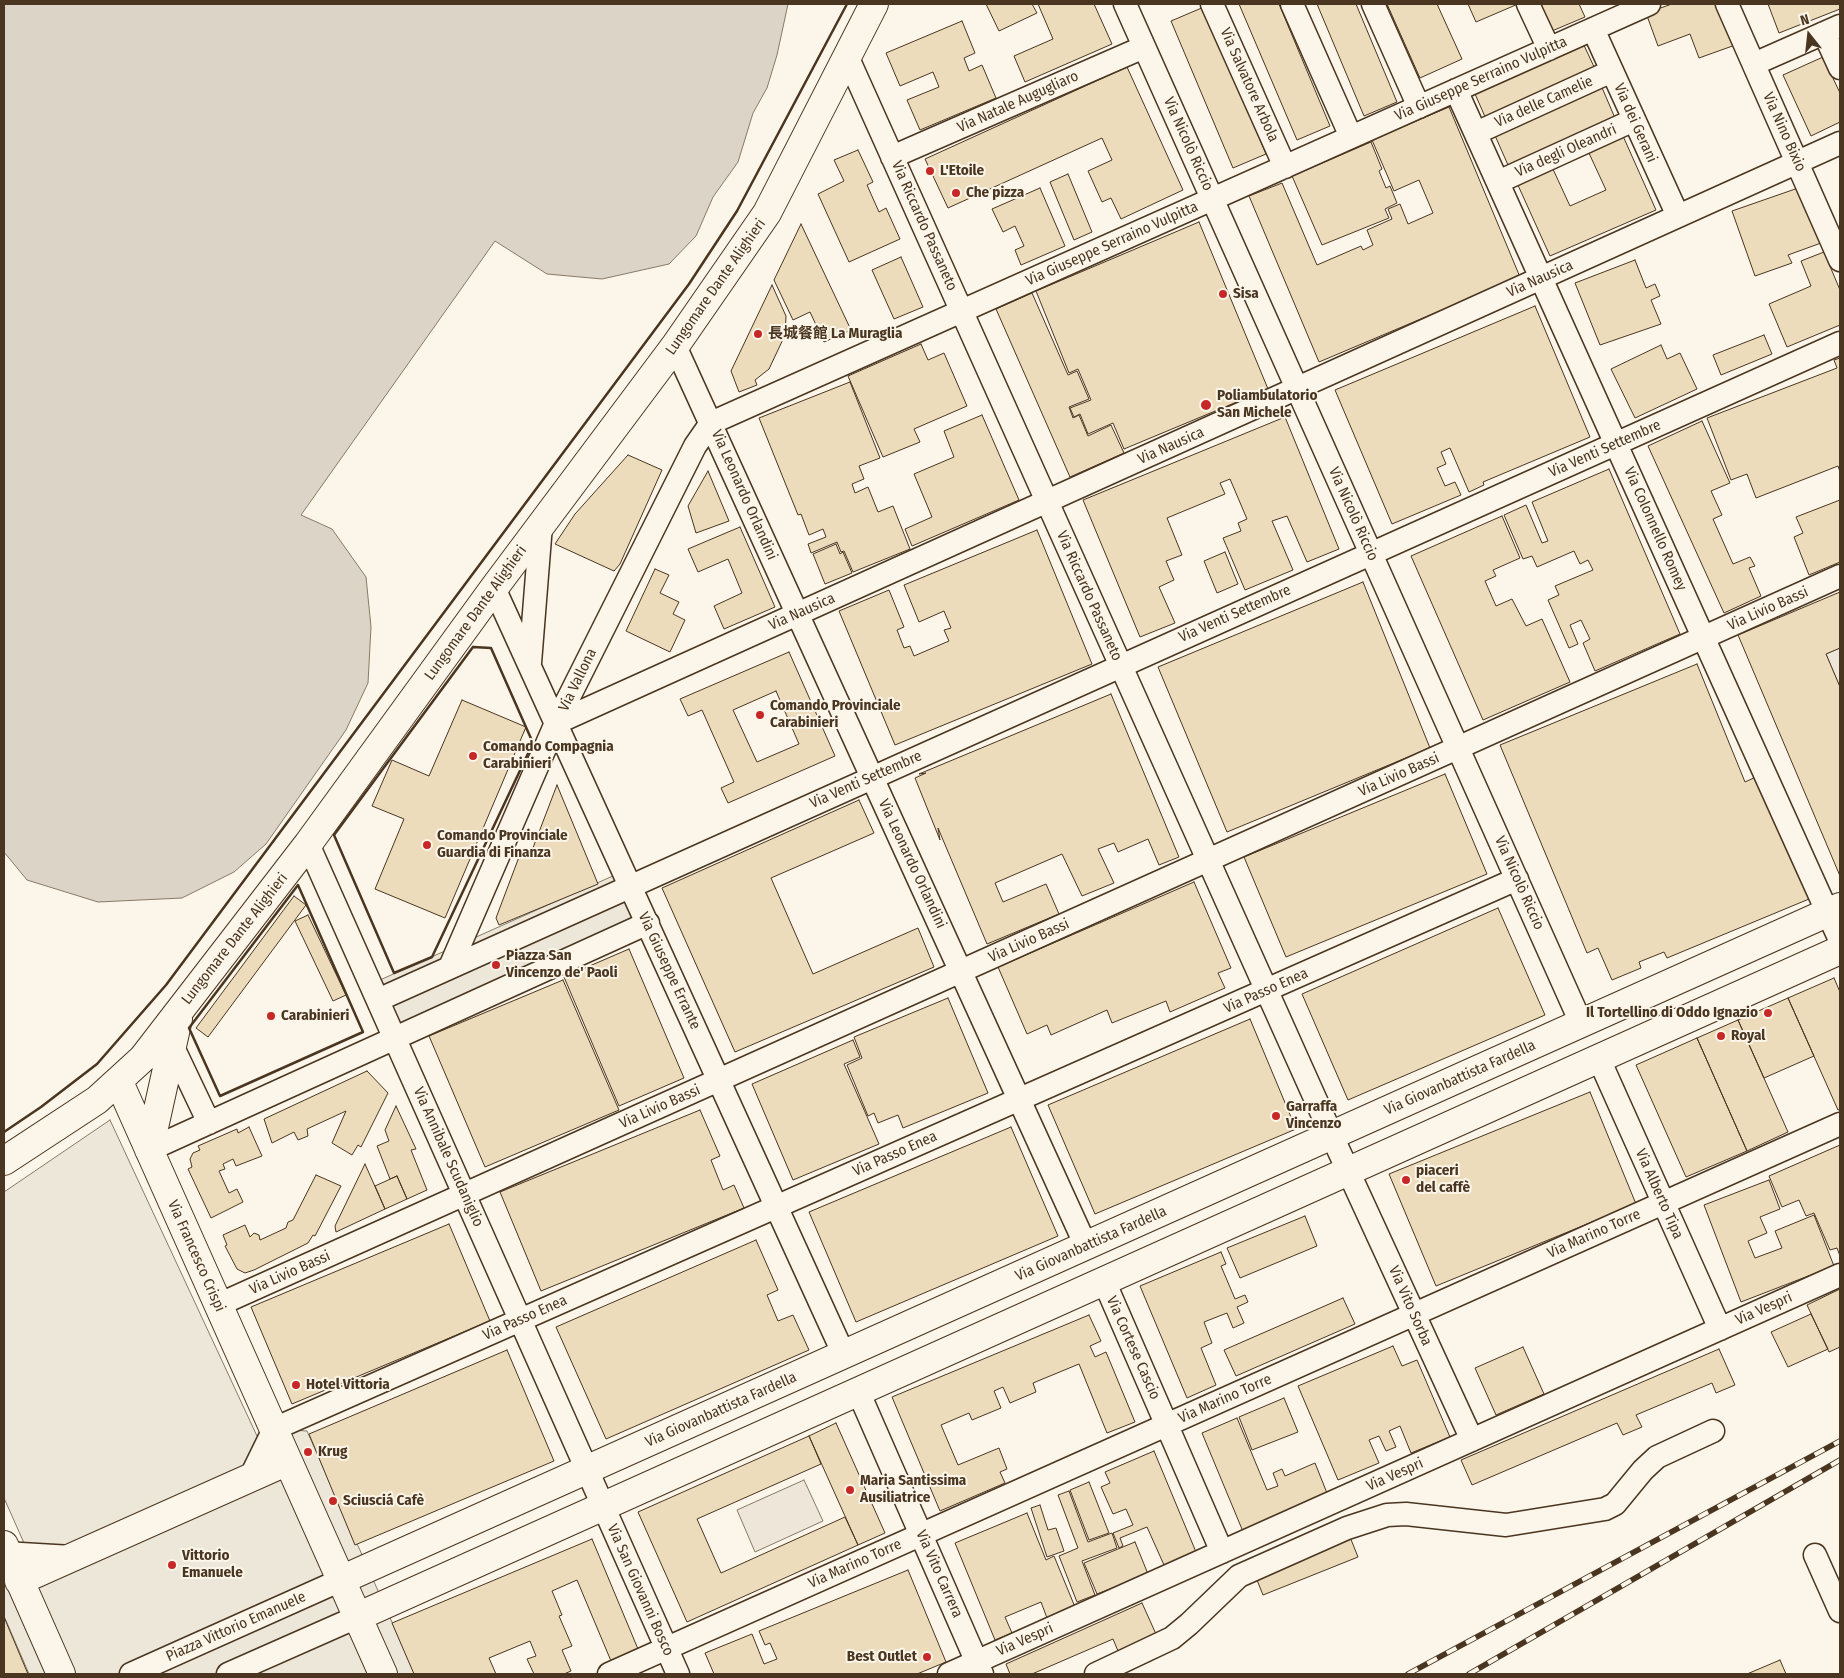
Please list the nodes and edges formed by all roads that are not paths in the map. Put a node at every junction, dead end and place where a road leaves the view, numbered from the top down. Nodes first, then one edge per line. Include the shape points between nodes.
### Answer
1 (874, 4) edge
2 (1212, 4) edge
3 (1292, 4) edge
4 (1373, 4) edge
5 (1528, 4) edge
6 (1649, 4) edge
7 (1727, 4) edge
8 (1127, 5) edge
9 (1593, 29) junction
10 (1832, 30) edge
11 (1144, 47) junction
12 (1549, 49) junction
13 (847, 56) junction
14 (1754, 64) junction
15 (1840, 68) edge
16 (1612, 71) junction
17 (1456, 90) junction
18 (1419, 107) junction
19 (1634, 120) junction
20 (1476, 133) junction
21 (1351, 137) junction
22 (1840, 143) edge
23 (892, 157) junction
24 (1797, 162) junction
25 (1285, 166) junction
26 (1498, 182) junction
27 (1212, 199) junction
28 (1678, 216) junction
29 (1840, 260) edge
30 (1542, 278) junction
31 (962, 311) junction
32 (1840, 343) edge
33 (676, 346) junction
34 (1297, 388) junction
35 (711, 423) junction
36 (1616, 444) junction
37 (1047, 502) junction
38 (541, 525) junction
39 (1371, 554) junction
40 (1840, 576) edge
41 (494, 588) junction
42 (798, 614) junction
43 (1704, 638) junction
44 (530, 664) junction
45 (1121, 666) junction
46 (556, 723) junction
47 (1458, 748) junction
48 (872, 777) junction
49 (308, 844) junction
50 (1208, 860) junction
51 (1517, 880) junction
52 (630, 886) junction
53 (1834, 910) edge
54 (648, 923) junction
55 (1840, 940) edge
56 (1840, 950) edge
57 (450, 967) junction
58 (961, 972) junction
59 (1266, 990) junction
60 (378, 1000) junction
61 (180, 1010) junction
62 (1581, 1023) junction
63 (395, 1038) junction
64 (172, 1045) junction
65 (1599, 1059) junction
66 (719, 1080) junction
67 (119, 1082) junction
68 (1020, 1100) junction
69 (208, 1123) junction
70 (1840, 1124) edge
71 (1332, 1136) junction
72 (149, 1150) junction
73 (4, 1161) edge
74 (1349, 1171) junction
75 (464, 1195) junction
76 (1663, 1203) junction
77 (777, 1207) junction
78 (1086, 1246) junction
79 (1840, 1275) edge
80 (1104, 1281) junction
81 (218, 1305) junction
82 (1414, 1314) junction
83 (520, 1320) junction
84 (1720, 1329) junction
85 (844, 1354) junction
86 (858, 1391) junction
87 (1166, 1425) junction
88 (274, 1429) junction
89 (1712, 1431) dead end
90 (1472, 1440) junction
91 (288, 1461) junction
92 (587, 1470) junction
93 (250, 1478) junction
94 (603, 1506) junction
95 (921, 1534) junction
96 (5, 1550) edge
97 (1222, 1552) junction
98 (1815, 1555) dead end
99 (72, 1557) junction
100 (341, 1580) junction
101 (20, 1581) junction
102 (1837, 1596) edge
103 (358, 1617) junction
104 (666, 1648) junction
105 (980, 1668) edge
106 (61, 1674) edge
107 (131, 1674) edge
108 (228, 1674) edge
109 (383, 1674) edge
110 (609, 1674) edge
111 (678, 1674) edge
112 (949, 1674) edge
113 (1096, 1674) edge

1 - 13 main road, Lungomare Dante Alighieri
2 - 25 street, Via Salvatore Arbola
3 - 21 street
4 - 18 street
5 - 12 street
6 - 9 street, Via Giuseppe Serraino Vulpitta
7 - 14 street, Via Nino Bixio
8 - 11 street, Via Nicolò Riccio
9 - 12 street, Via Giuseppe Serraino Vulpitta
9 - 16 street, Via dei Gerani
10 - 14 street
10 - 15 street
11 - 23 street, Via Natale Augugliaro
11 - 27 street, Via Nicolò Riccio
12 - 17 street, Via Giuseppe Serraino Vulpitta
13 - 23 street, Via Riccardo Passaneto
13 - 33 main road, Lungomare Dante Alighieri via 767,213
14 - 24 street, Via Nino Bixio
16 - 19 street, Via dei Gerani
16 - 20 street, Via delle Camelie
17 - 18 street, Via Giuseppe Serraino Vulpitta
17 - 20 street, Via Colonnello Romey
18 - 21 street, Via Giuseppe Serraino Vulpitta
19 - 26 street, Via degli Oleandri
19 - 28 street, Via dei Gerani
20 - 26 street, Via Colonnello Romey
21 - 25 street, Via Giuseppe Serraino Vulpitta
22 - 24 street, Via Nausica
23 - 31 street, Via Riccardo Passaneto
24 - 28 street, Via Nausica
24 - 29 street, Via Nino Bixio
25 - 27 street, Via Giuseppe Serraino Vulpitta
26 - 30 street, Via Colonnello Romey
27 - 31 street, Via Giuseppe Serraino Vulpitta
27 - 34 street, Via Nicolò Riccio
28 - 30 street, Via Nausica
30 - 34 street, Via Nausica
30 - 36 street, Via Colonnello Romey
31 - 35 street, Via Giuseppe Serraino Vulpitta
31 - 37 street, Via Riccardo Passaneto
32 - 36 street, Via Venti Settembre
33 - 35 street, Via Leonardo Orlandini
33 - 38 main road, Lungomare Dante Alighieri
34 - 37 street, Via Nausica
34 - 39 street, Via Nicolò Riccio
35 - 42 street, Via Leonardo Orlandini
35 - 46 street, Via Vallona via 694,446
36 - 39 street, Via Venti Settembre
36 - 43 street, Via Colonnello Romey
37 - 42 street, Via Nausica
37 - 45 street, Via Riccardo Passaneto
38 - 41 main road, Lungomare Dante Alighieri
38 - 44 street
39 - 45 street, Via Venti Settembre
39 - 47 street, Via Nicolò Riccio
40 - 43 street, Via Livio Bassi
41 - 44 street, Via Giuseppe Errante
41 - 49 main road, Lungomare Dante Alighieri
42 - 46 street, Via Nausica
42 - 48 street, Via Leonardo Orlandini
43 - 47 street, Via Livio Bassi
43 - 53 street, Via Colonnello Romey
44 - 46 street, Via Giuseppe Errante
45 - 48 street, Via Venti Settembre
45 - 50 street, Via Riccardo Passaneto
46 - 52 street, Via Giuseppe Errante
46 - 57 street, Via Vallona
47 - 50 street, Via Livio Bassi
47 - 51 street, Via Nicolò Riccio
48 - 52 street, Via Venti Settembre
48 - 58 street, Via Leonardo Orlandini
49 - 60 street, Via Annibale Scudaniglio
49 - 61 main road, Lungomare Dante Alighieri
50 - 58 street, Via Livio Bassi
50 - 59 street, Via Riccardo Passaneto
51 - 59 street, Via Passo Enea
51 - 62 street, Via Nicolò Riccio
52 - 54 street, Via Giuseppe Errante
52 - 57 street, Via Venti Settembre
53 - 55 street, Via Colonnello Romey
53 - 62 main road, Via Giovanbattista Fardella
54 - 63 street
54 - 66 street, Via Giuseppe Errante
56 - 65 main road
57 - 60 street, Via Venti Settembre
58 - 66 street, Via Livio Bassi
58 - 68 street, Via Leonardo Orlandini
59 - 68 street, Via Passo Enea
59 - 71 street, Via Riccardo Passaneto
60 - 63 street, Via Annibale Scudaniglio
61 - 64 main road
61 - 67 main road, Lungomare Dante Alighieri via 143,1058
62 - 71 main road, Via Giovanbattista Fardella
63 - 69 street
63 - 75 street, Via Annibale Scudaniglio
64 - 69 street
64 - 72 main road
65 - 74 main road
65 - 76 street, Via Alberto Tipa
66 - 75 street, Via Livio Bassi
66 - 77 street, Via Giuseppe Errante
67 - 72 main road, Via Francesco Crispi
67 - 73 main road, Lungomare Dante Alighieri
68 - 77 street, Via Passo Enea
68 - 78 street, Via Leonardo Orlandini
69 - 72 street
70 - 76 street, Via Marino Torre
71 - 74 street, Via Vito Sorba
71 - 78 main road, Via Giovanbattista Fardella
72 - 81 main road, Via Francesco Crispi
74 - 80 main road
74 - 82 street, Via Vito Sorba
75 - 81 street, Via Livio Bassi
75 - 83 street, Via Annibale Scudaniglio
76 - 82 street, Via Marino Torre
76 - 84 street, Via Alberto Tipa
77 - 83 street, Via Passo Enea
77 - 85 street, Via Giuseppe Errante
78 - 85 main road, Via Giovanbattista Fardella
79 - 84 street, Via Vespri
80 - 86 main road
80 - 87 street, Via Cortese Cascio
81 - 88 main road, Via Francesco Crispi
82 - 87 street, Via Marino Torre
82 - 90 street, Via Vito Sorba
83 - 88 street, Via Passo Enea
83 - 92 street, Via Annibale Scudaniglio
84 - 90 street, Via Vespri
85 - 92 main road, Via Giovanbattista Fardella
86 - 94 main road
86 - 95 street, Via Vito Carrera
87 - 95 street, Via Marino Torre
87 - 97 street, Via Cortese Cascio
88 - 91 main road, Via Francesco Crispi
88 - 93 street
89 - 113 street via 1657,1457 1615,1504 1605,1510 1506,1525 1406,1514 1387,1515 1347,1528 1239,1576 1172,1638
90 - 97 street, Via Vespri
91 - 93 main road
91 - 100 main road, Via Francesco Crispi
92 - 94 street, Via San Giovanni Bosco
92 - 100 main road, Via Giovanbattista Fardella
93 - 99 main road
94 - 103 main road
94 - 104 street, Via San Giovanni Bosco
95 - 104 street, Via Marino Torre
95 - 105 street, Via Vito Carrera
96 - 99 street
96 - 101 main road
97 - 105 street, Via Vespri
98 - 102 street
99 - 101 main road
100 - 103 main road, Via Francesco Crispi
100 - 107 street, Piazza Vittorio Emanuele
101 - 106 main road
103 - 108 street
103 - 109 main road, Via Francesco Crispi
104 - 110 street, Via Marino Torre
104 - 111 street, Via San Giovanni Bosco
105 - 112 street, Via Vespri

